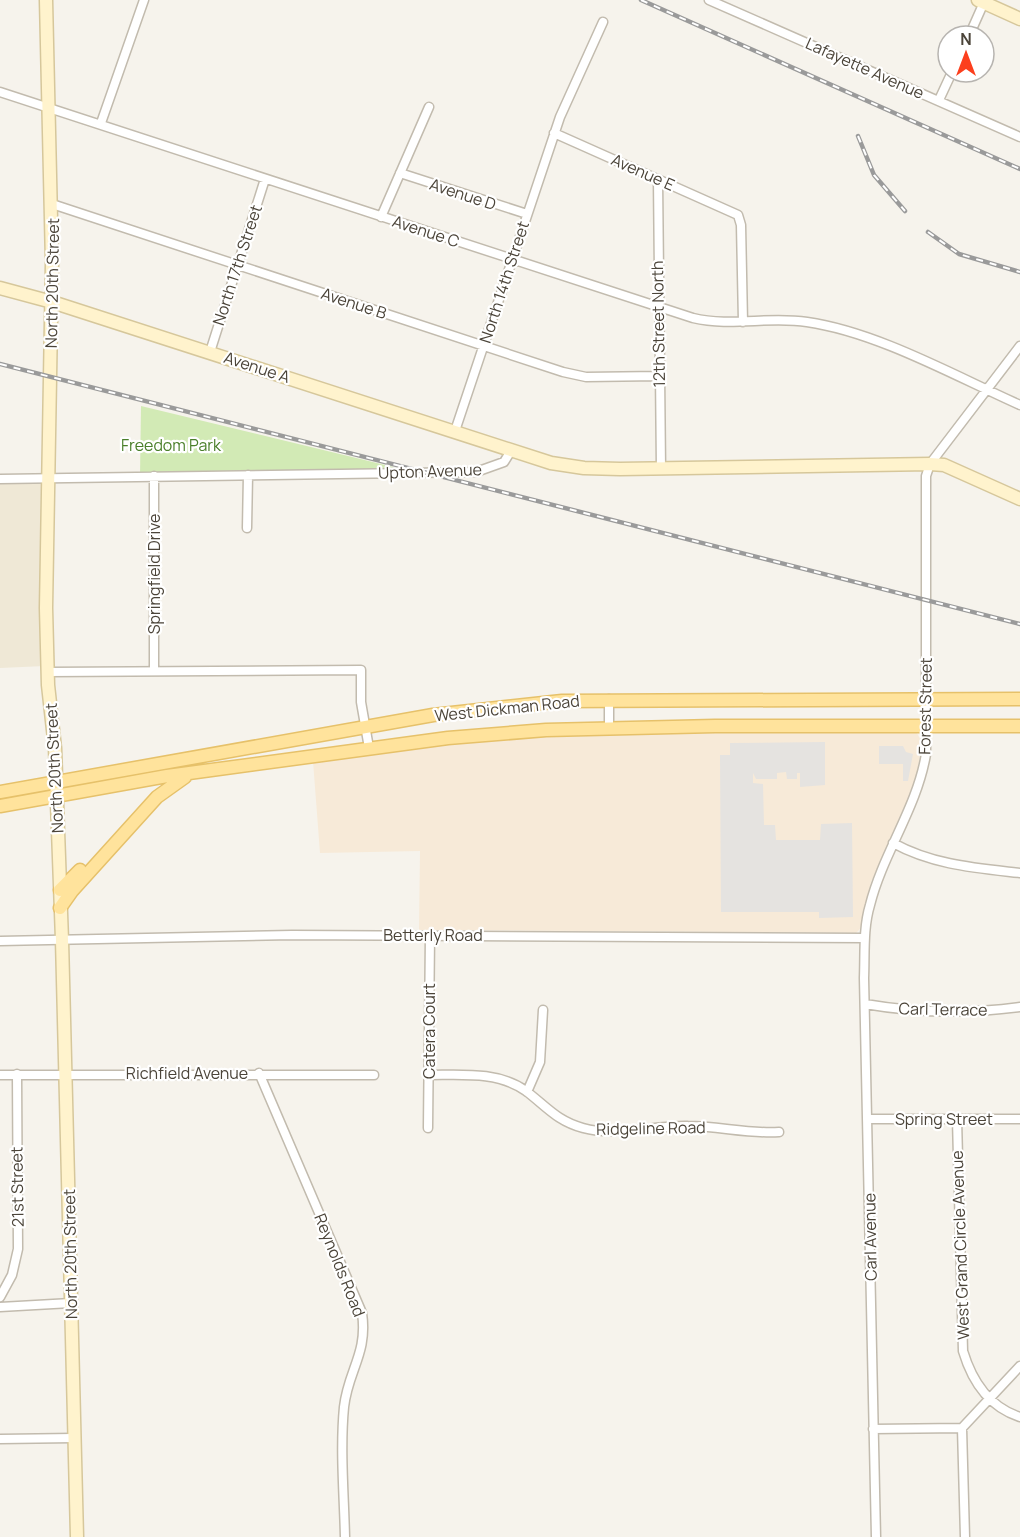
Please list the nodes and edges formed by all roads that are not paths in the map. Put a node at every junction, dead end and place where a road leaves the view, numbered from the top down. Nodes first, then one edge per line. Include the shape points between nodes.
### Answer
1 (46, 0) edge
2 (144, 0) edge
3 (709, 0) edge
4 (982, 1) edge
5 (727, 4) edge
6 (1020, 19) edge
7 (603, 22) dead end
8 (973, 24) edge
9 (946, 84) edge
10 (0, 92) edge
11 (939, 100) junction
12 (429, 106) dead end
13 (48, 108) junction
14 (101, 123) junction
15 (554, 133) junction
16 (1020, 137) edge
17 (400, 173) junction
18 (265, 179) junction
19 (658, 179) junction
20 (52, 204) junction
21 (527, 214) junction
22 (381, 217) junction
23 (510, 258) junction
24 (237, 265) junction
25 (0, 288) edge
26 (52, 302) junction
27 (658, 307) junction
28 (743, 322) junction
29 (483, 345) junction
30 (1020, 346) edge
31 (210, 352) junction
32 (659, 376) junction
33 (987, 391) junction
34 (1020, 405) edge
35 (455, 431) junction
36 (512, 449) junction
37 (930, 464) junction
38 (661, 469) junction
39 (248, 475) junction
40 (154, 476) junction
41 (48, 478) junction
42 (0, 479) edge
43 (1020, 499) edge
44 (247, 528) dead end
45 (154, 671) junction
46 (48, 672) junction
47 (609, 699) junction
48 (927, 699) junction
49 (1020, 699) edge
50 (366, 726) junction
51 (927, 726) junction
52 (1020, 726) edge
53 (609, 728) junction
54 (369, 748) junction
55 (184, 759) junction
56 (193, 774) junction
57 (167, 776) junction
58 (57, 789) junction
59 (0, 792) edge
60 (0, 806) edge
61 (893, 843) junction
62 (1020, 873) edge
63 (60, 890) junction
64 (60, 908) junction
65 (430, 934) junction
66 (865, 938) junction
67 (62, 940) junction
68 (0, 941) edge
69 (866, 1004) junction
70 (1020, 1007) edge
71 (543, 1010) dead end
72 (66, 1073) junction
73 (259, 1073) junction
74 (0, 1074) edge
75 (17, 1074) junction
76 (374, 1075) dead end
77 (428, 1075) junction
78 (527, 1092) junction
79 (867, 1119) junction
80 (957, 1119) junction
81 (1020, 1119) edge
82 (428, 1128) dead end
83 (779, 1132) dead end
84 (0, 1297) edge
85 (71, 1303) junction
86 (0, 1307) edge
87 (1020, 1366) edge
88 (988, 1399) junction
89 (1020, 1418) edge
90 (962, 1428) junction
91 (873, 1429) junction
92 (74, 1438) junction
93 (0, 1439) edge
94 (77, 1537) edge
95 (345, 1537) edge
96 (876, 1537) edge
97 (965, 1537) edge

1 - 13 street, North 20th Street
2 - 14 street
3 - 5 street, Lafayette Avenue
4 - 6 street
4 - 8 street
5 - 11 street, Lafayette Avenue
7 - 15 street, North 14th Street
9 - 11 street
10 - 13 street, Avenue C
11 - 16 street, Lafayette Avenue
12 - 17 street
13 - 14 street, Avenue C
13 - 20 street, North 20th Street
14 - 18 street, Avenue C
15 - 19 street, Avenue E
15 - 21 street, North 14th Street
17 - 21 street, Avenue D
17 - 22 street
18 - 22 street, Avenue C
18 - 24 street, North 17th Street
19 - 27 street, 12th Street North
19 - 28 street, Avenue E via 741,219
20 - 24 street, Avenue B
20 - 26 street, North 20th Street
21 - 23 street, North 14th Street
22 - 23 street, Avenue C
23 - 27 street, Avenue C
23 - 29 street, North 14th Street
24 - 29 street, Avenue B
24 - 31 street, North 17th Street
25 - 26 street, Avenue A
26 - 31 street, Avenue A
26 - 41 street, North 20th Street
27 - 28 street, Avenue C via 707,321
27 - 32 street, 12th Street North
28 - 33 street, Avenue C via 807,322 858,333
29 - 32 street, Avenue B via 586,377
29 - 35 street, North 14th Street
30 - 33 street
31 - 35 street, Avenue A
32 - 38 street, 12th Street North
33 - 34 street, Avenue C
33 - 37 street
35 - 36 street, Avenue A
36 - 38 street via 551,463 584,468
36 - 39 street, Upton Avenue via 504,462 476,472
37 - 38 street
37 - 43 street via 944,465
37 - 48 street, Forest Street via 925,491
39 - 40 street, Upton Avenue
39 - 44 street
40 - 41 street, Upton Avenue
40 - 45 street, Springfield Drive
41 - 42 street, Upton Avenue
41 - 46 street, North 20th Street
45 - 46 street
45 - 50 street via 361,670
46 - 58 street, North 20th Street
47 - 48 main road, West Dickman Road
47 - 50 main road, West Dickman Road via 513,706
47 - 53 street
48 - 49 main road, West Dickman Road
48 - 51 street, Forest Street
50 - 54 street
50 - 55 main road, West Dickman Road
51 - 52 main road, West Dickman Road
51 - 53 main road, West Dickman Road
51 - 61 street, Forest Street via 919,782
53 - 54 main road, West Dickman Road via 546,730
54 - 56 main road, West Dickman Road
55 - 57 main road
55 - 58 main road, West Dickman Road
56 - 57 main road, West Dickman Road
56 - 64 main road via 157,797
57 - 58 main road, West Dickman Road
57 - 63 main road
58 - 59 main road, West Dickman Road
58 - 60 main road, West Dickman Road
58 - 63 street, North 20th Street
61 - 62 street via 936,861
61 - 66 street, Forest Street via 869,907
63 - 64 street, North 20th Street
64 - 67 street, North 20th Street
65 - 66 street, Betterly Road
65 - 67 street, Betterly Road
65 - 77 street, Catera Court
66 - 69 street, Carl Avenue
67 - 68 street, Betterly Road
67 - 72 street, North 20th Street
69 - 70 street, Carl Terrace via 905,1011 945,1012
69 - 79 street, Carl Avenue
71 - 78 street via 540,1062
72 - 73 street, Richfield Avenue
72 - 75 street, Richfield Avenue
72 - 85 street, North 20th Street
73 - 76 street, Richfield Avenue
73 - 95 street, Reynolds Road via 362,1313 363,1346 347,1389 343,1419
74 - 75 street, Richfield Avenue
75 - 84 street, 21st Street via 18,1250 12,1275
77 - 78 street, Ridgeline Road via 488,1077
77 - 82 street, Catera Court
78 - 83 street, Ridgeline Road via 558,1118 585,1129 691,1126 757,1134
79 - 80 street, Spring Street
79 - 91 street, Carl Avenue
80 - 81 street, Spring Street
80 - 88 street, West Grand Circle Avenue via 963,1351 976,1383
85 - 86 street
85 - 92 street, North 20th Street
87 - 88 street
88 - 89 street, West Grand Circle Avenue
88 - 90 street
90 - 91 street
90 - 97 street
91 - 96 street, Carl Avenue
92 - 93 street
92 - 94 street, North 20th Street

